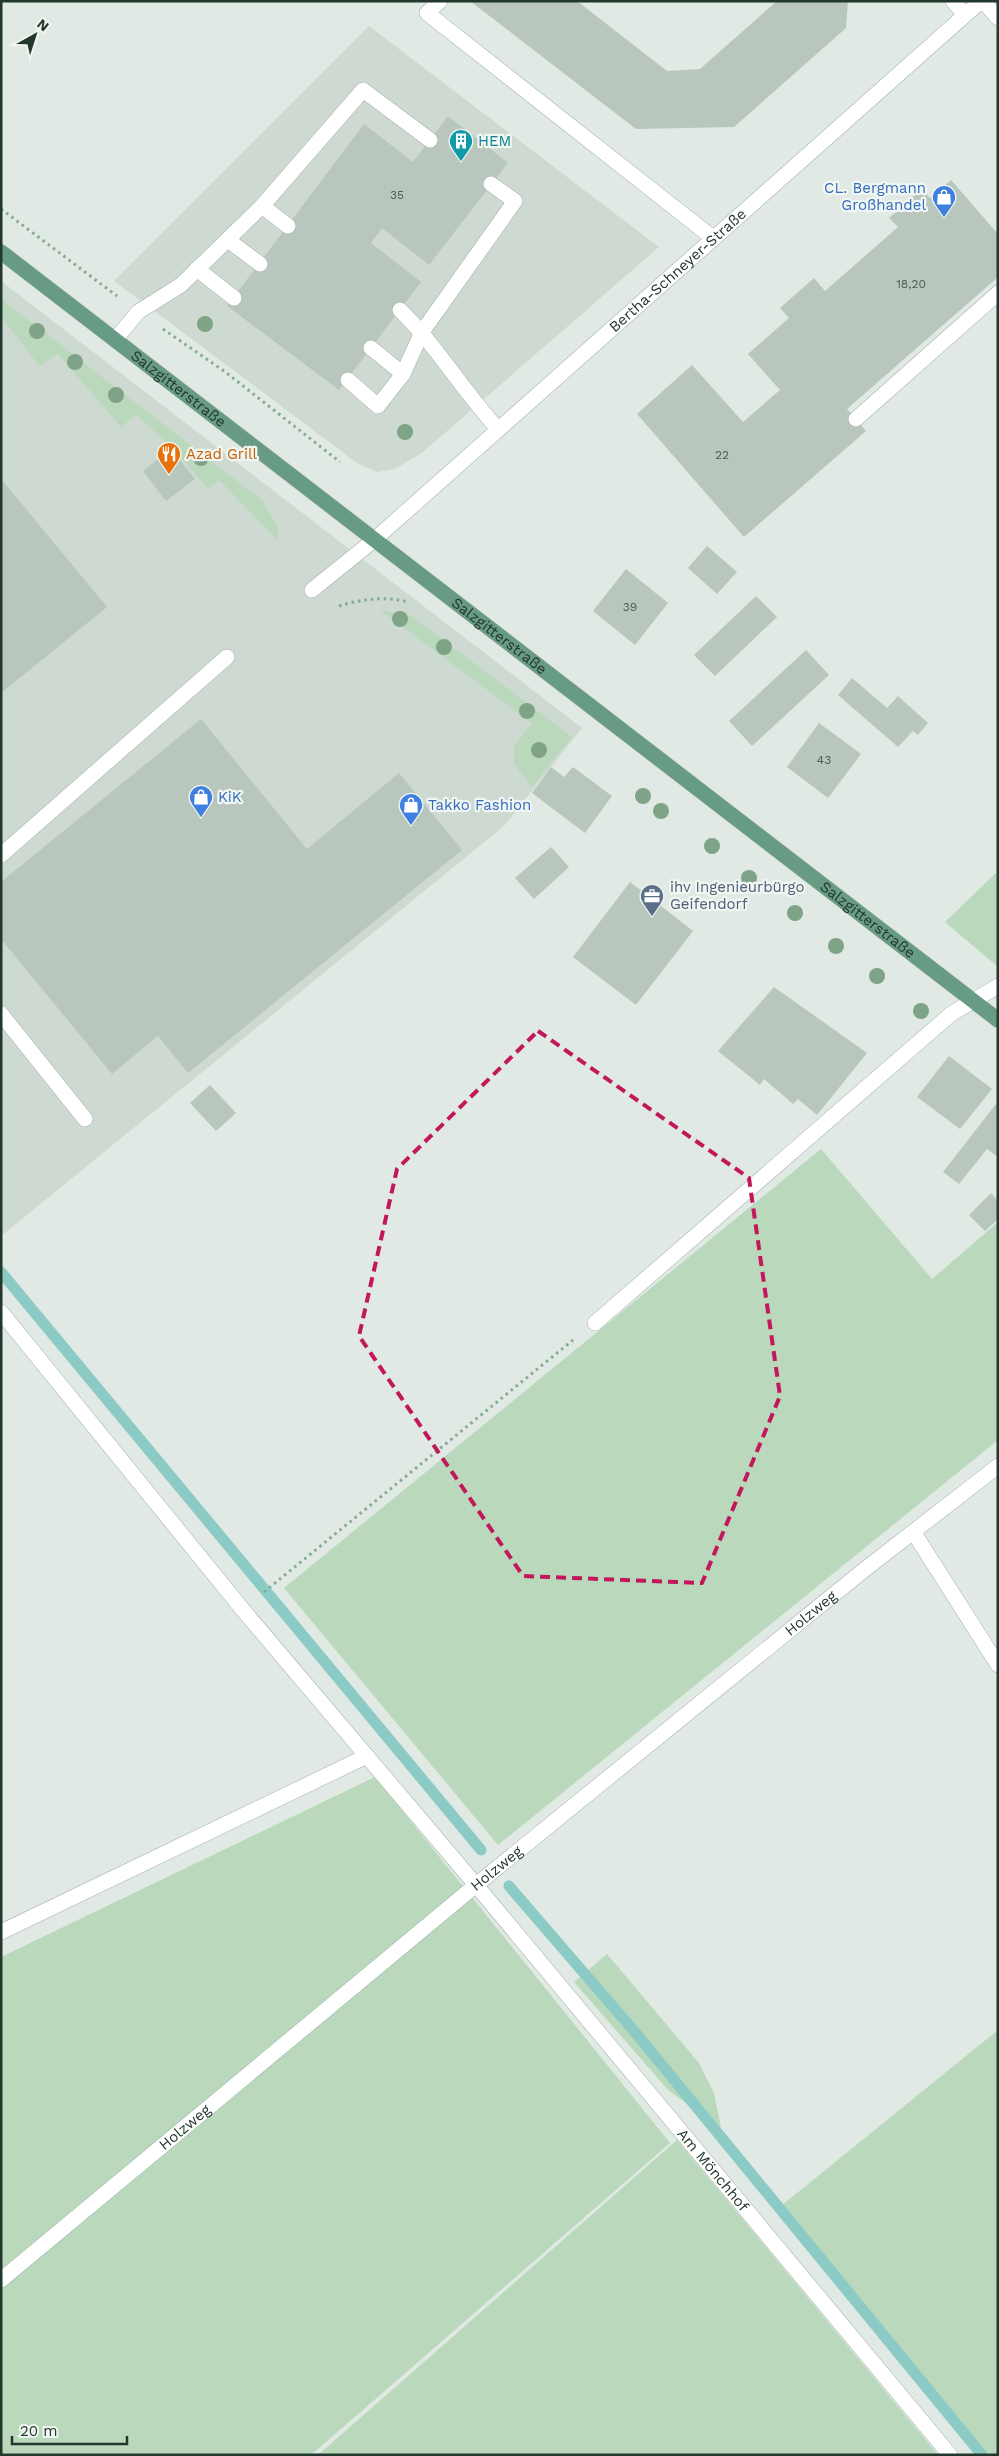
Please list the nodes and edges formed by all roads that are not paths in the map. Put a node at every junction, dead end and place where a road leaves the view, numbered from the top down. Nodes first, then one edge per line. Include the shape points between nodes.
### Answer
1 (440, 1) edge
2 (953, 1) edge
3 (982, 1) edge
4 (966, 15) junction
5 (998, 18) edge
6 (430, 140) dead end
7 (491, 184) dead end
8 (262, 206) junction
9 (288, 226) dead end
10 (713, 238) junction
11 (228, 240) junction
12 (1, 252) edge
13 (260, 264) dead end
14 (198, 269) junction
15 (998, 293) edge
16 (234, 298) dead end
17 (400, 310) dead end
18 (422, 332) junction
19 (115, 340) junction
20 (371, 348) dead end
21 (403, 374) junction
22 (348, 380) dead end
23 (856, 419) dead end
24 (498, 429) junction
25 (374, 540) junction
26 (312, 590) dead end
27 (227, 656) dead end
28 (1, 855) edge
29 (998, 986) edge
30 (973, 1001) junction
31 (1, 1014) edge
32 (998, 1020) edge
33 (85, 1119) dead end
34 (1, 1312) edge
35 (595, 1323) road end
36 (998, 1466) edge
37 (914, 1533) junction
38 (998, 1665) edge
39 (367, 1756) junction
40 (476, 1885) junction
41 (1, 1932) edge
42 (1, 2280) edge
43 (950, 2455) edge

1 - 10 street via 428,12
2 - 4 street
3 - 4 street, Bertha-Schneyer-Straße
3 - 5 street
4 - 10 street, Bertha-Schneyer-Straße
6 - 8 street via 363,90
7 - 18 street via 516,201
8 - 9 street
8 - 11 street
10 - 24 street, Bertha-Schneyer-Straße
11 - 13 street
11 - 14 street
12 - 19 main road, Salzgitterstraße
14 - 16 street
14 - 19 street via 181,285 138,312
15 - 23 street
17 - 18 street
18 - 21 street
18 - 24 street via 474,403
19 - 25 main road, Salzgitterstraße
20 - 21 street
21 - 22 street via 378,406
24 - 25 street, Bertha-Schneyer-Straße
25 - 26 street, Bertha-Schneyer-Straße
25 - 30 main road, Salzgitterstraße
27 - 28 street
29 - 30 street
30 - 32 main road, Salzgitterstraße
30 - 35 street via 950,1014
31 - 33 street
34 - 39 street, Am Mönchhof via 243,1610
36 - 37 street, Holzweg
37 - 38 street
37 - 40 street, Holzweg
39 - 40 street, Am Mönchhof
39 - 41 street
40 - 42 street, Holzweg
40 - 43 street, Am Mönchhof

